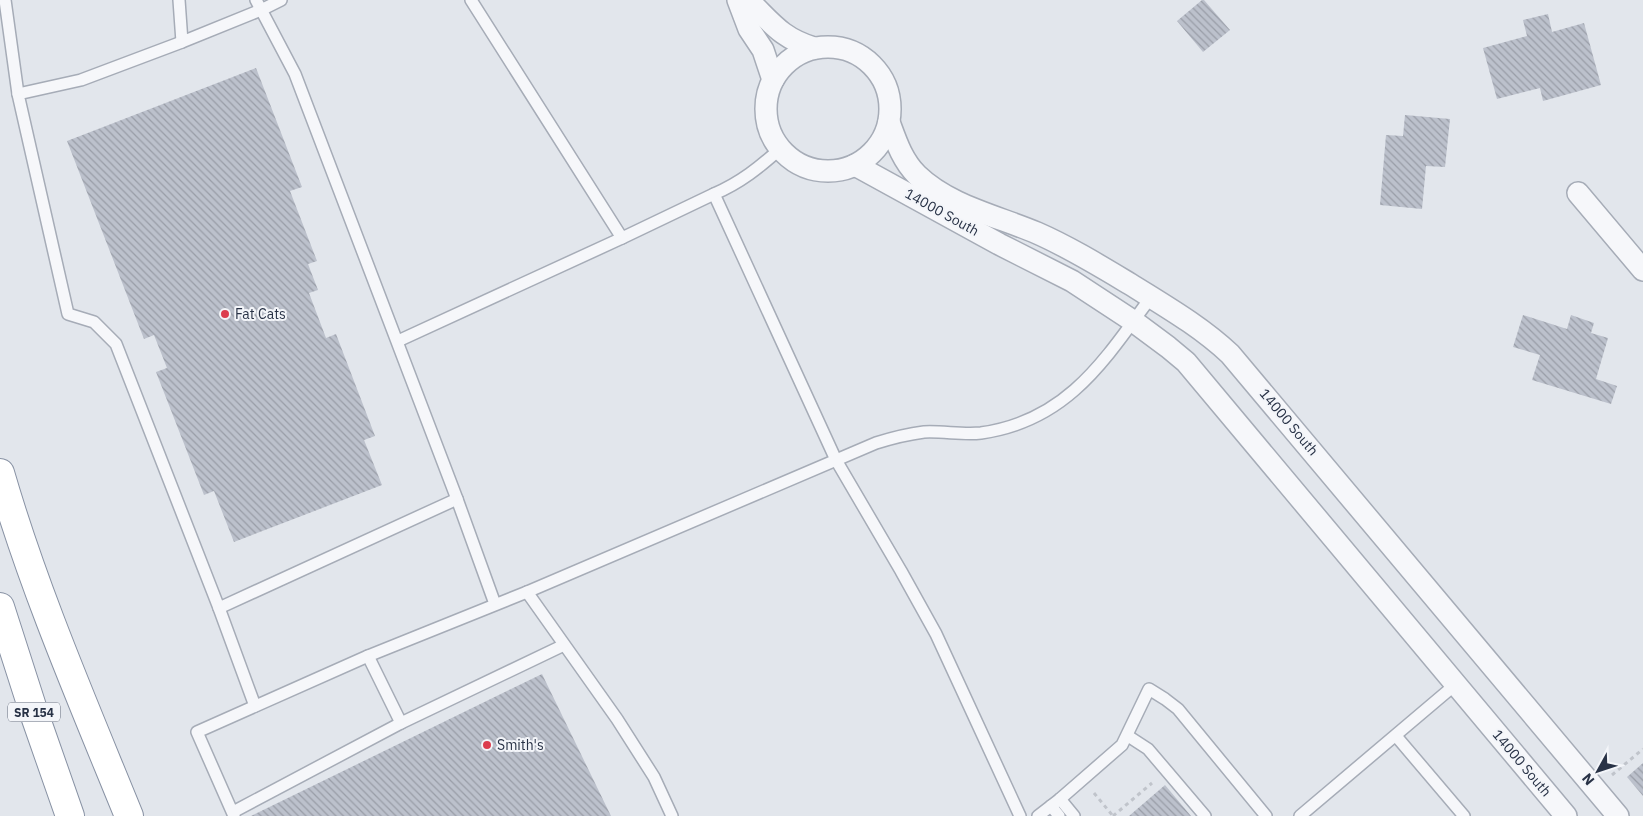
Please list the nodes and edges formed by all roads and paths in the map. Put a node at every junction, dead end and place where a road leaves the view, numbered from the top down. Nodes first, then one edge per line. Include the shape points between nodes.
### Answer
1 (5, 0) edge
2 (179, 0) edge
3 (281, 0) edge
4 (471, 0) edge
5 (738, 0) edge
6 (748, 0) edge
7 (258, 5) edge
8 (182, 42) junction
9 (814, 48) junction
10 (773, 80) junction
11 (18, 94) junction
12 (889, 122) junction
13 (781, 148) junction
14 (855, 164) junction
15 (1578, 193) dead end
16 (714, 194) junction
17 (622, 238) junction
18 (1643, 270) edge
19 (1151, 297) junction
20 (1133, 321) junction
21 (398, 342) junction
22 (836, 460) junction
23 (0, 473) edge
24 (457, 499) junction
25 (527, 592) junction
26 (496, 604) junction
27 (0, 607) edge
28 (219, 608) junction
29 (564, 645) junction
30 (368, 656) junction
31 (1456, 684) junction
32 (255, 706) junction
33 (401, 723) junction
34 (1128, 736) junction
35 (1396, 736) junction
36 (1643, 749) edge
37 (1609, 777) dead end
38 (1158, 778) dead end
39 (1055, 803) junction
40 (1108, 810) dead end
41 (233, 814) edge
42 (70, 816) edge
43 (129, 816) edge
44 (672, 816) edge
45 (1020, 816) edge
46 (1038, 816) edge
47 (1059, 816) edge
48 (1074, 816) edge
49 (1113, 816) edge
50 (1205, 816) edge
51 (1266, 816) edge
52 (1300, 816) edge
53 (1464, 816) edge
54 (1566, 816) edge
55 (1618, 816) edge

1 - 11 lane
2 - 8 lane
3 - 7 lane
4 - 17 lane
5 - 10 street via 749,29 763,50
6 - 9 street via 784,35
7 - 8 lane
7 - 21 lane via 295,74
8 - 11 lane via 81,80
9 - 10 street via 790,60
9 - 12 street via 849,50 865,58 878,71 886,87 890,104
10 - 13 street via 767,97 767,115 771,133
11 - 28 lane via 68,314 94,322 116,344
12 - 14 street via 881,142
12 - 19 street, 14000 South via 908,165 942,194 1038,233
13 - 14 street via 807,167 823,171 840,170
13 - 16 lane via 745,178
14 - 20 street, 14000 South via 1064,276
15 - 18 street
16 - 17 lane
16 - 22 lane
17 - 21 lane
19 - 20 lane
19 - 55 street, 14000 South via 1216,340 1244,368
20 - 22 lane via 1086,380 1056,406 1033,418 980,433 924,432 900,436
20 - 31 street, 14000 South via 1192,369
21 - 24 lane
22 - 25 lane
22 - 45 lane via 936,634
23 - 43 highway via 18,533
24 - 26 lane
24 - 28 lane
25 - 26 lane
25 - 29 lane
26 - 30 lane
27 - 42 highway, SR 154
28 - 32 lane
29 - 33 lane
29 - 44 lane via 654,777
30 - 32 lane
30 - 33 lane
31 - 35 lane
31 - 54 street, 14000 South
32 - 41 lane via 197,732
33 - 41 lane
34 - 39 lane via 1122,745
34 - 50 lane via 1148,749
34 - 51 lane via 1149,689 1178,709
35 - 52 lane
35 - 53 lane
36 - 37 path
38 - 49 path
39 - 46 lane
39 - 47 lane
39 - 48 lane
40 - 49 path

